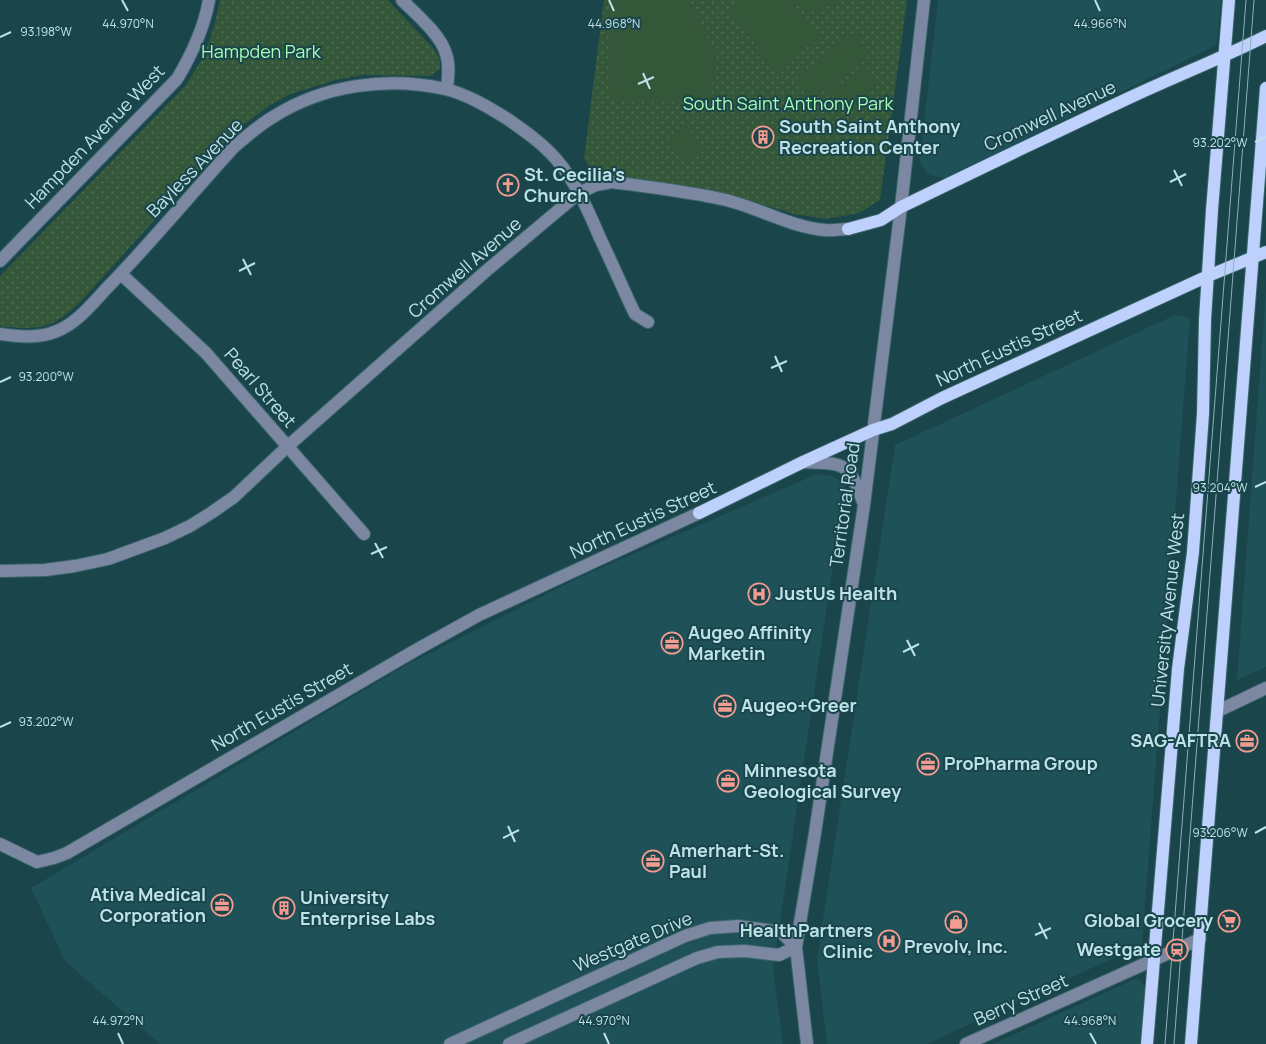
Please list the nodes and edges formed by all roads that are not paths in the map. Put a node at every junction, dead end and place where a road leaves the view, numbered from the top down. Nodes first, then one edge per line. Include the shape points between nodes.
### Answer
1 (209, 0) edge
2 (402, 0) edge
3 (924, 0) edge
4 (1229, 0) edge
5 (1266, 36) edge
6 (1224, 57) junction
7 (1266, 88) edge
8 (446, 89) junction
9 (579, 193) junction
10 (901, 207) junction
11 (848, 229) joint
12 (1266, 252) edge
13 (1252, 258) junction
14 (0, 261) edge
15 (121, 274) junction
16 (1208, 276) junction
17 (648, 322) dead end
18 (0, 334) edge
19 (873, 430) junction
20 (288, 446) junction
21 (803, 462) junction
22 (864, 505) junction
23 (699, 513) joint
24 (364, 534) dead end
25 (0, 571) edge
26 (1266, 688) edge
27 (1218, 711) junction
28 (0, 844) edge
29 (1200, 939) junction
30 (796, 947) junction
31 (1154, 959) junction
32 (450, 1044) edge
33 (509, 1044) edge
34 (807, 1044) edge
35 (966, 1044) edge
36 (1147, 1044) edge
37 (1191, 1044) edge

1 - 14 street, Hampden Avenue West via 200,34 177,79
2 - 8 street via 443,45 448,68
3 - 10 street, Territorial Road
4 - 6 main road, University Avenue West
5 - 6 main road, Cromwell Avenue
6 - 10 main road, Cromwell Avenue via 1189,70
6 - 16 main road, University Avenue West
7 - 13 main road
8 - 9 street, Bayless Avenue via 489,108 532,137 556,159
8 - 15 street, Bayless Avenue via 399,83 358,86 318,96 274,116 234,147
9 - 11 street, Cromwell Avenue via 612,182 725,200 809,227
9 - 17 street, Bayless Avenue via 635,314
9 - 20 street, Cromwell Avenue
10 - 11 main road, Cromwell Avenue via 881,220
10 - 19 street, Territorial Road
12 - 13 main road, North Eustis Street
13 - 16 main road, North Eustis Street
13 - 27 main road
15 - 18 street, Bayless Avenue via 59,331 28,336
15 - 20 street, Pearl Street via 206,352
16 - 19 main road, North Eustis Street
16 - 31 main road, University Avenue West via 1193,552 1178,669
19 - 21 main road, North Eustis Street
19 - 22 street, Territorial Road
20 - 24 street, Pearl Street
20 - 25 street, Cromwell Avenue via 234,497 165,538 108,559 75,566
21 - 22 street via 844,467 853,477
21 - 23 main road, North Eustis Street
22 - 30 street, Territorial Road
23 - 28 street, North Eustis Street via 479,615 76,848 37,862
26 - 27 street
27 - 29 main road
29 - 31 street, Berry Street
29 - 37 main road
30 - 32 street, Westgate Drive via 781,932 738,926 710,928 685,936
30 - 33 street via 779,955 718,952 697,958
30 - 34 street, Territorial Road
31 - 35 street, Berry Street
31 - 36 main road, University Avenue West

